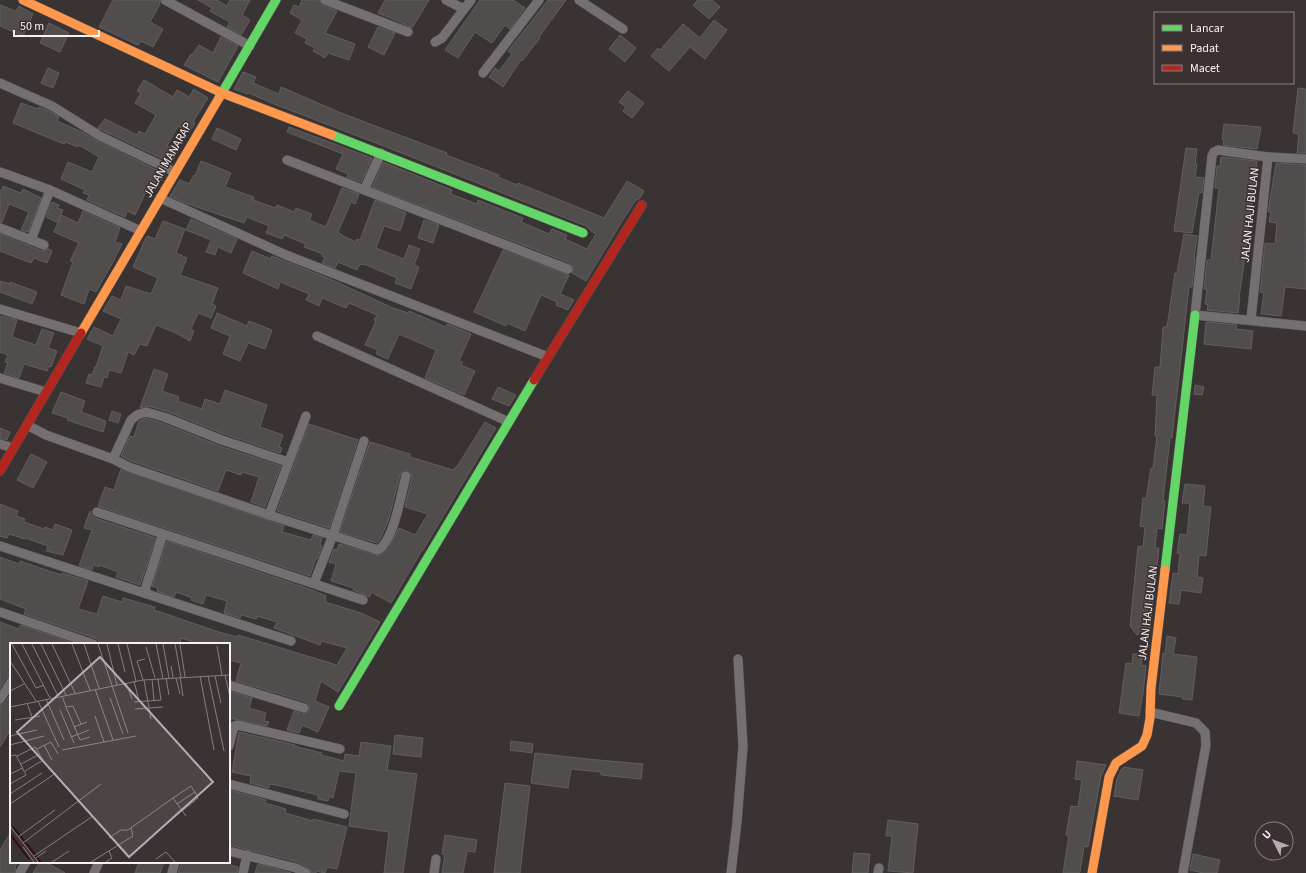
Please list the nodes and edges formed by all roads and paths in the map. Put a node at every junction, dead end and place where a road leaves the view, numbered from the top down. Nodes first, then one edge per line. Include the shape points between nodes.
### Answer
1 (23, 0) edge
2 (165, 0) edge
3 (276, 0) edge
4 (325, 0) edge
5 (446, 0) edge
6 (471, 0) edge
7 (539, 0) edge
8 (578, 0) edge
9 (464, 9) junction
10 (623, 29) dead end
11 (408, 32) dead end
12 (435, 42) dead end
13 (250, 46) junction
14 (483, 73) dead end
15 (0, 83) edge
16 (222, 93) junction
17 (381, 153) junction
18 (1268, 157) junction
19 (1306, 159) edge
20 (287, 160) dead end
21 (0, 172) edge
22 (175, 172) junction
23 (50, 190) junction
24 (364, 190) junction
25 (160, 198) junction
26 (642, 205) dead end
27 (0, 228) edge
28 (141, 231) junction
29 (583, 233) dead end
30 (31, 240) junction
31 (44, 245) dead end
32 (568, 269) dead end
33 (0, 309) edge
34 (1195, 315) junction
35 (1251, 319) junction
36 (1306, 326) edge
37 (81, 333) junction
38 (318, 336) dead end
39 (548, 357) junction
40 (0, 378) edge
41 (46, 392) junction
42 (306, 416) dead end
43 (509, 422) junction
44 (27, 425) junction
45 (364, 440) dead end
46 (0, 444) edge
47 (13, 448) junction
48 (113, 459) junction
49 (288, 462) junction
50 (0, 471) edge
51 (406, 476) dead end
52 (97, 512) dead end
53 (269, 515) junction
54 (164, 534) junction
55 (333, 535) junction
56 (0, 546) edge
57 (314, 583) junction
58 (144, 593) junction
59 (363, 600) dead end
60 (0, 612) edge
61 (291, 642) dead end
62 (90, 643) edge
63 (738, 659) dead end
64 (10, 684) edge
65 (230, 685) edge
66 (0, 699) edge
67 (339, 706) dead end
68 (304, 708) dead end
69 (1150, 712) junction
70 (230, 742) edge
71 (340, 749) dead end
72 (230, 784) edge
73 (344, 814) dead end
74 (230, 851) edge
75 (247, 855) junction
76 (436, 859) dead end
77 (25, 863) edge
78 (99, 863) edge
79 (175, 863) edge
80 (20, 873) edge
81 (94, 873) edge
82 (172, 873) edge
83 (243, 873) edge
84 (306, 873) edge
85 (434, 873) edge
86 (731, 873) edge
87 (1092, 873) edge
88 (1182, 873) edge

1 - 16 street
2 - 13 street
3 - 13 street, JALAN MANARAP
4 - 11 street
5 - 9 street
6 - 9 street
7 - 14 street
8 - 10 street
9 - 12 street via 442,38
13 - 16 street, JALAN MANARAP
15 - 22 street via 52,106 100,136
16 - 17 street
16 - 22 street, JALAN MANARAP
17 - 24 street
17 - 29 street
18 - 19 street
18 - 34 street, JALAN HAJI BULAN via 1218,150 1212,156
18 - 35 street, JALAN HAJI BULAN
20 - 24 street
21 - 23 street
22 - 25 street, JALAN MANARAP
23 - 28 street
23 - 30 street
24 - 32 street
25 - 28 street, JALAN MANARAP
25 - 39 street via 286,255
26 - 39 street
27 - 30 street
28 - 37 street, JALAN MANARAP
30 - 31 street
33 - 37 street
34 - 35 street
34 - 69 street, JALAN HAJI BULAN
35 - 36 street
37 - 41 street, JALAN MANARAP
38 - 43 street
39 - 43 street
40 - 41 street
41 - 44 street, JALAN MANARAP
42 - 49 street
43 - 67 street
44 - 47 street, JALAN MANARAP
44 - 48 street via 46,435
45 - 55 street
46 - 47 street
47 - 50 street, JALAN MANARAP
48 - 49 street via 131,420 137,414 146,412
48 - 53 street via 129,467
49 - 53 street
51 - 55 street via 392,531 383,547 378,550
52 - 54 street
53 - 55 street
54 - 57 street
54 - 58 street
55 - 57 street
56 - 58 street
57 - 59 street
58 - 61 street
60 - 62 street
63 - 86 street via 743,746
64 - 66 street
65 - 68 street
69 - 87 street, JALAN HAJI BULAN via 1146,741 1116,764 1110,777
69 - 88 street via 1196,723 1205,732 1206,745
70 - 71 street via 234,726 237,725
72 - 73 street
74 - 75 street
75 - 83 street
75 - 84 street
76 - 85 street
77 - 80 street
78 - 81 street
79 - 82 street

